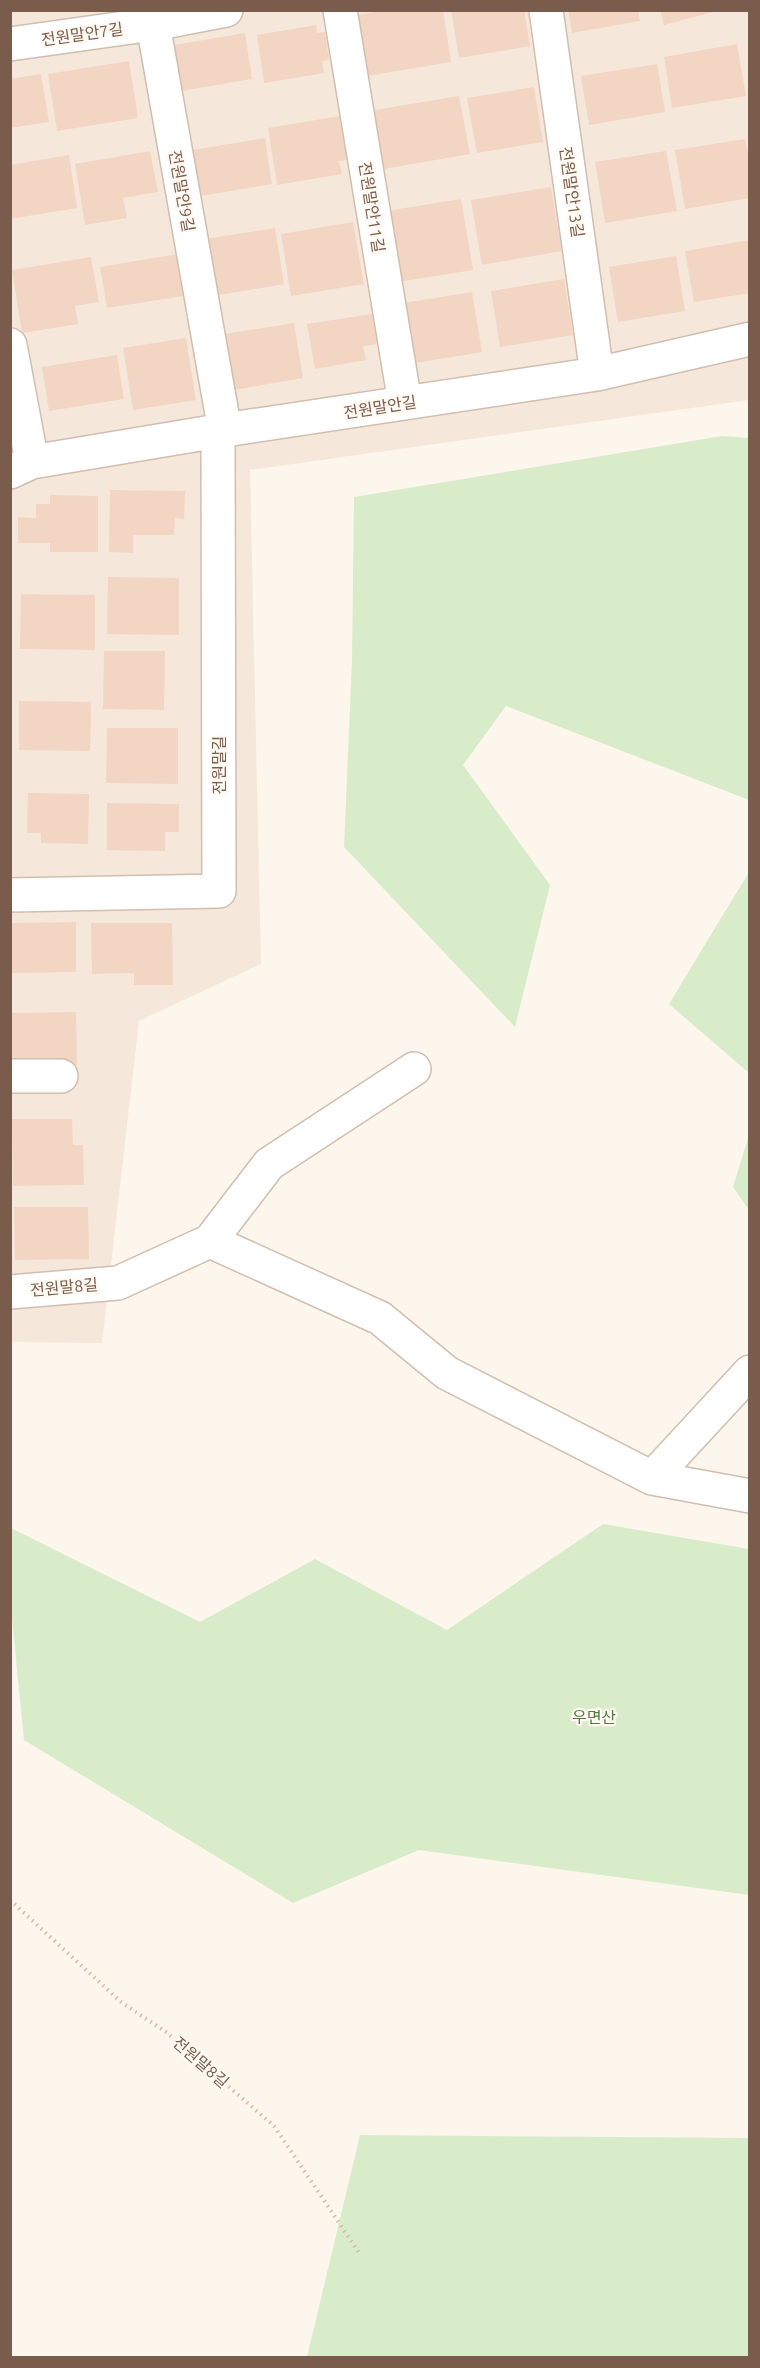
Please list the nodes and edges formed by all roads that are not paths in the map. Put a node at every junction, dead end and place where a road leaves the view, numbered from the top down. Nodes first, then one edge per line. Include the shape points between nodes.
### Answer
1 (226, 10) edge
2 (340, 10) edge
3 (546, 10) edge
4 (153, 24) junction
5 (10, 44) edge
6 (750, 339) edge
7 (10, 345) edge
8 (597, 374) junction
9 (405, 404) junction
10 (221, 431) junction
11 (21, 467) edge
12 (10, 895) edge
13 (414, 1069) dead end
14 (10, 1076) edge
15 (61, 1076) dead end
16 (210, 1241) junction
17 (10, 1292) edge
18 (750, 1371) edge
19 (652, 1478) junction
20 (750, 1496) edge

1 - 4 street
2 - 9 street, 전원말안11길
3 - 8 street, 전원말안13길
4 - 5 street, 전원말안7길
4 - 10 street, 전원말안9길
6 - 8 street, 전원말안길
7 - 11 street
8 - 9 street, 전원말안길
9 - 10 street, 전원말안길
10 - 11 street, 전원말안길
10 - 12 street, 전원말길 via 219,891
13 - 16 street via 269,1164
14 - 15 street
16 - 17 street, 전원말8길 via 118,1283
16 - 19 street via 380,1318 447,1373
18 - 19 street
19 - 20 street

